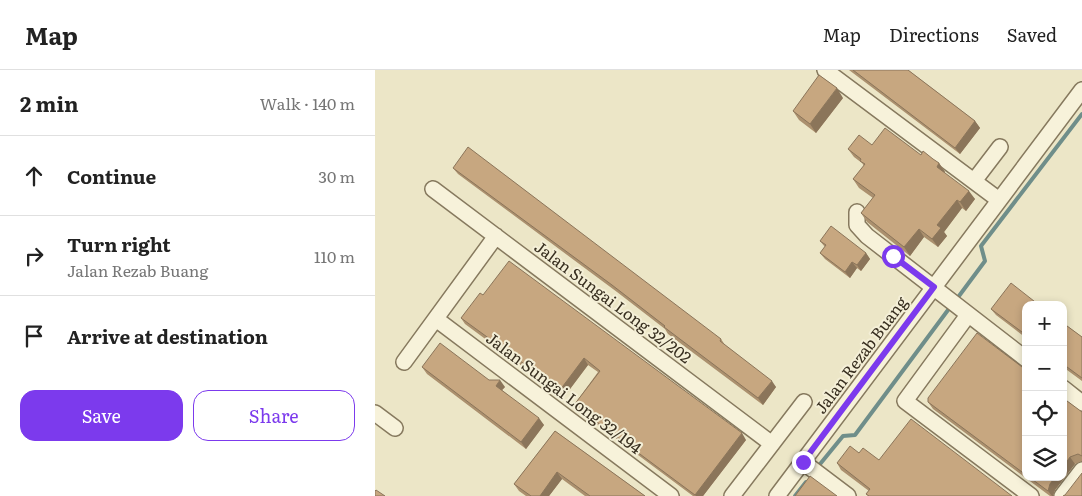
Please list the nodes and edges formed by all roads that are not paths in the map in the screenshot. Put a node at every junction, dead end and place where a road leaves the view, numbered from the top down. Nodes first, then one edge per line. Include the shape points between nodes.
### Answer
1 (825, 70) edge
2 (1082, 90) edge
3 (1000, 147) dead end
4 (974, 181) junction
5 (433, 189) dead end
6 (999, 200) junction
7 (857, 212) dead end
8 (497, 236) junction
9 (934, 287) junction
10 (959, 308) junction
11 (436, 319) junction
12 (1022, 356) edge
13 (404, 362) dead end
14 (1067, 391) edge
15 (804, 402) dead end
16 (1082, 403) edge
17 (375, 413) edge
18 (395, 428) dead end
19 (772, 444) junction
20 (1082, 470) edge
21 (814, 471) junction
22 (671, 496) edge
23 (732, 496) edge
24 (777, 496) edge
25 (848, 496) edge
26 (1031, 496) edge
27 (1062, 496) edge

1 - 4 street
2 - 6 street, Jalan Rezab Buang
3 - 4 street
4 - 6 street
5 - 8 street, Jalan Sungai Long 32/202
6 - 9 street, Jalan Rezab Buang
7 - 9 street via 857,225 867,236
8 - 11 street
8 - 19 street, Jalan Sungai Long 32/202
9 - 10 street
9 - 21 street, Jalan Rezab Buang
10 - 12 street
10 - 26 street via 905,401
11 - 13 street
11 - 22 street, Jalan Sungai Long 32/194
14 - 16 street
15 - 19 street
17 - 18 street
19 - 23 street
20 - 27 street
21 - 24 street, Jalan Rezab Buang
21 - 25 street

